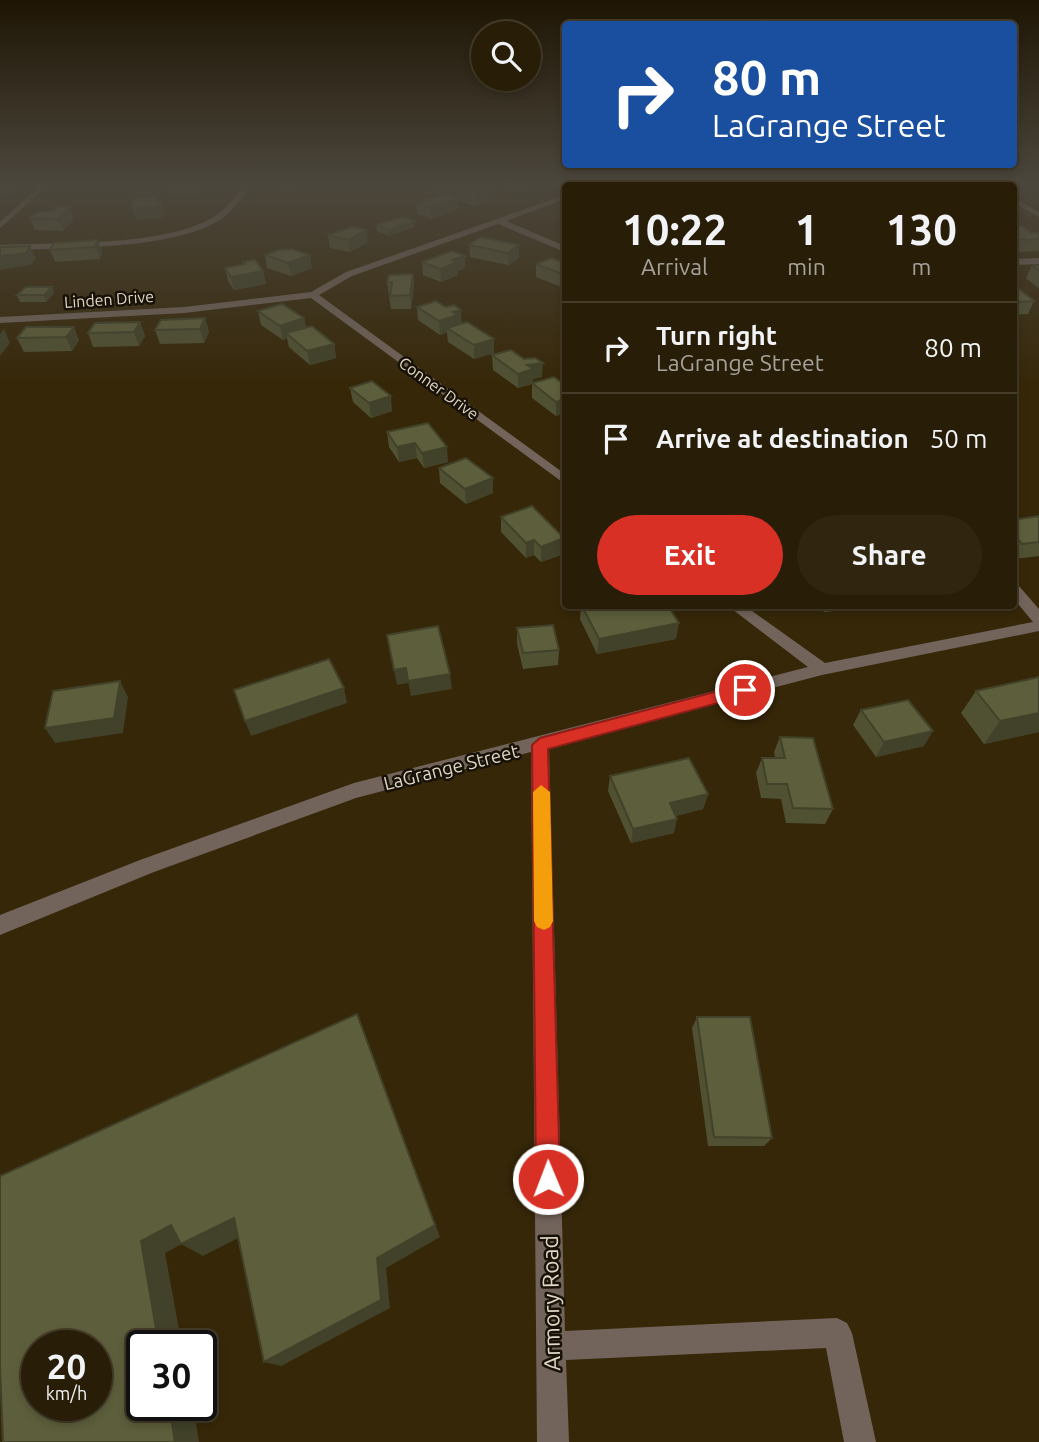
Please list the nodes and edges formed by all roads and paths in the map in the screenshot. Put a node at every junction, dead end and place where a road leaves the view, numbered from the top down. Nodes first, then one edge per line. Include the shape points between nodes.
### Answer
1 (416, 250) edge
2 (1039, 261) edge
3 (1017, 262) edge
4 (313, 295) junction
5 (0, 320) edge
6 (562, 479) edge
7 (1017, 593) edge
8 (739, 609) edge
9 (1039, 620) edge
10 (1039, 626) edge
11 (822, 669) junction
12 (540, 745) junction
13 (0, 925) edge
14 (551, 1346) junction
15 (553, 1442) edge
16 (860, 1442) edge

1 - 4 street, Linden Drive via 349,274
2 - 3 street
4 - 5 street, Linden Drive via 198,309
4 - 6 street, Conner Drive
7 - 9 street
8 - 11 street
10 - 11 street, LaGrange Street
11 - 12 street, LaGrange Street
12 - 13 street, LaGrange Street via 354,791
12 - 14 street, Armory Road
14 - 15 street, Armory Road
14 - 16 street via 837,1333

